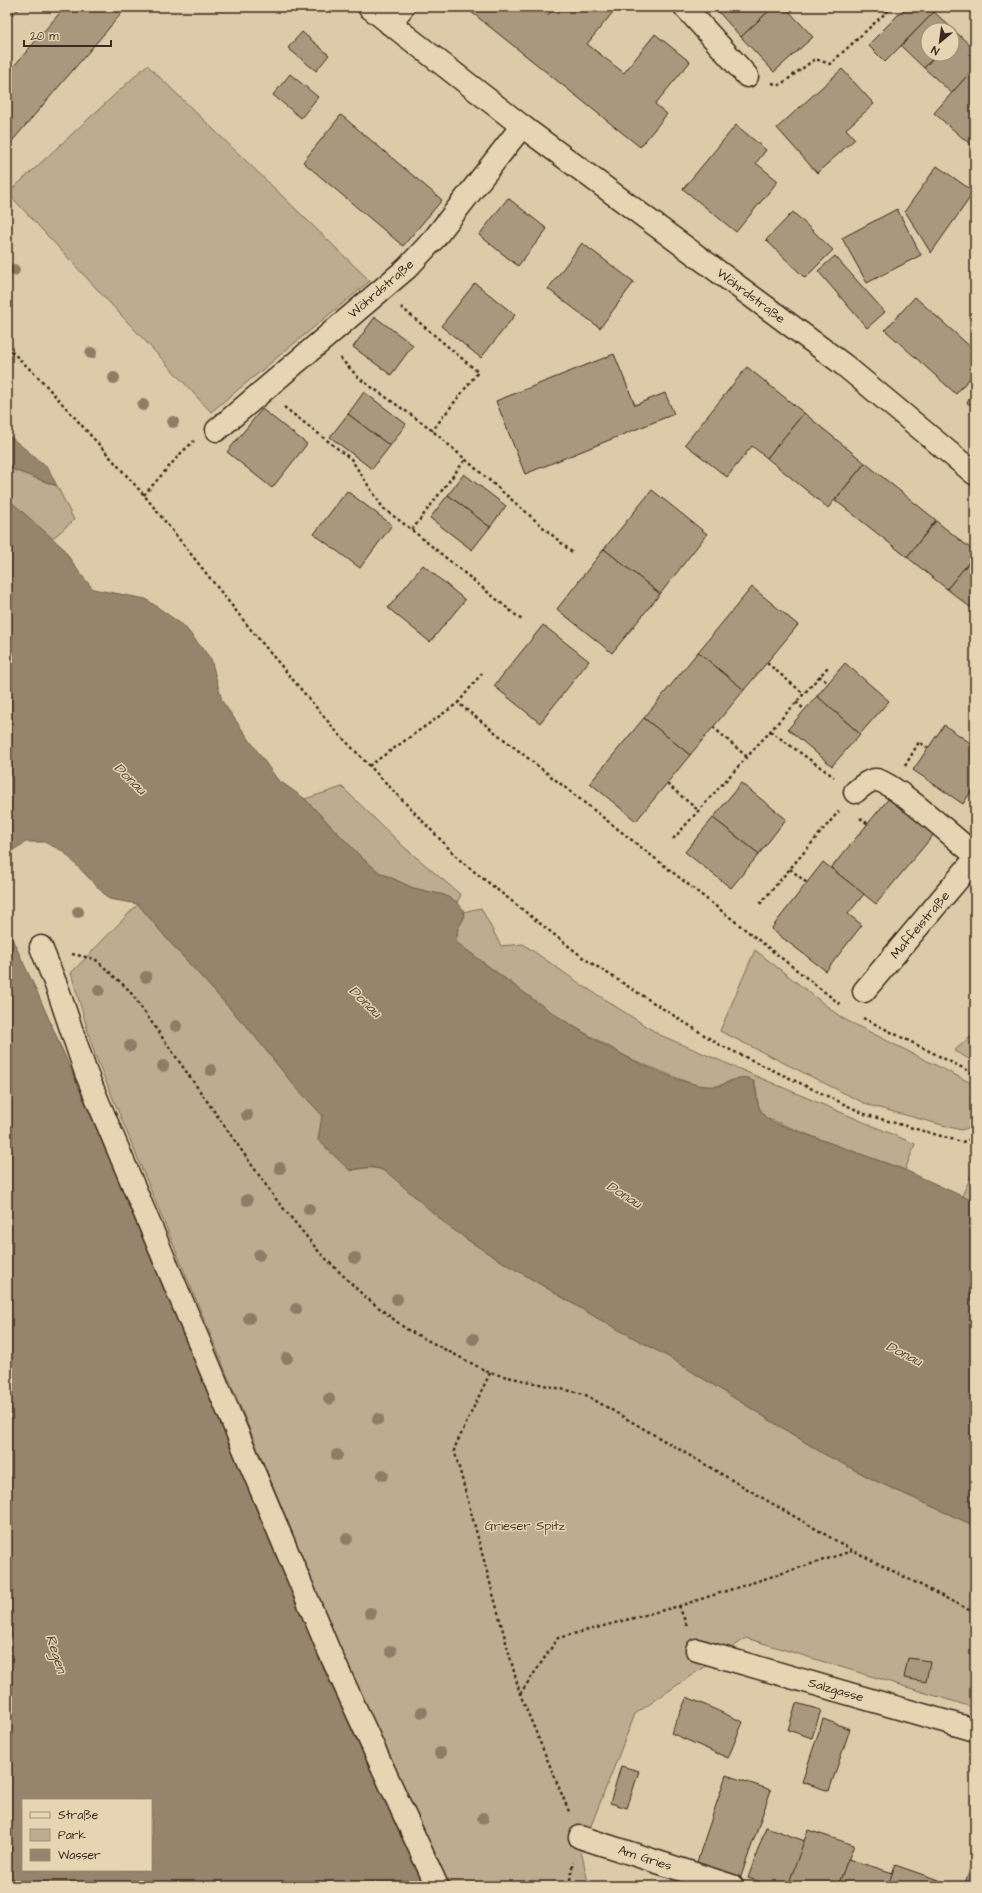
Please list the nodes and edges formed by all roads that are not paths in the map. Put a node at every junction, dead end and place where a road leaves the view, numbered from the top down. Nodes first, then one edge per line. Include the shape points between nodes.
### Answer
1 (369, 7) edge
2 (403, 7) edge
3 (684, 7) edge
4 (390, 24) junction
5 (747, 76) dead end
6 (522, 126) junction
7 (217, 430) road end
8 (975, 474) edge
9 (855, 792) road end
10 (975, 855) edge
11 (975, 859) edge
12 (41, 947) road end
13 (864, 991) road end
14 (697, 1650) dead end
15 (975, 1730) edge
16 (580, 1837) road end
17 (437, 1886) edge
18 (732, 1886) edge

1 - 4 street, Wöhrdstraße
2 - 4 street
3 - 5 street
4 - 6 street, Wöhrdstraße
6 - 7 street, Wöhrdstraße via 434,239 407,268
6 - 8 street, Wöhrdstraße via 844,365
9 - 10 street via 866,783 876,780 893,787
11 - 13 street, Maffeistraße
12 - 17 street via 86,1073 323,1637
14 - 15 street, Salzgasse
16 - 18 street, Am Gries

